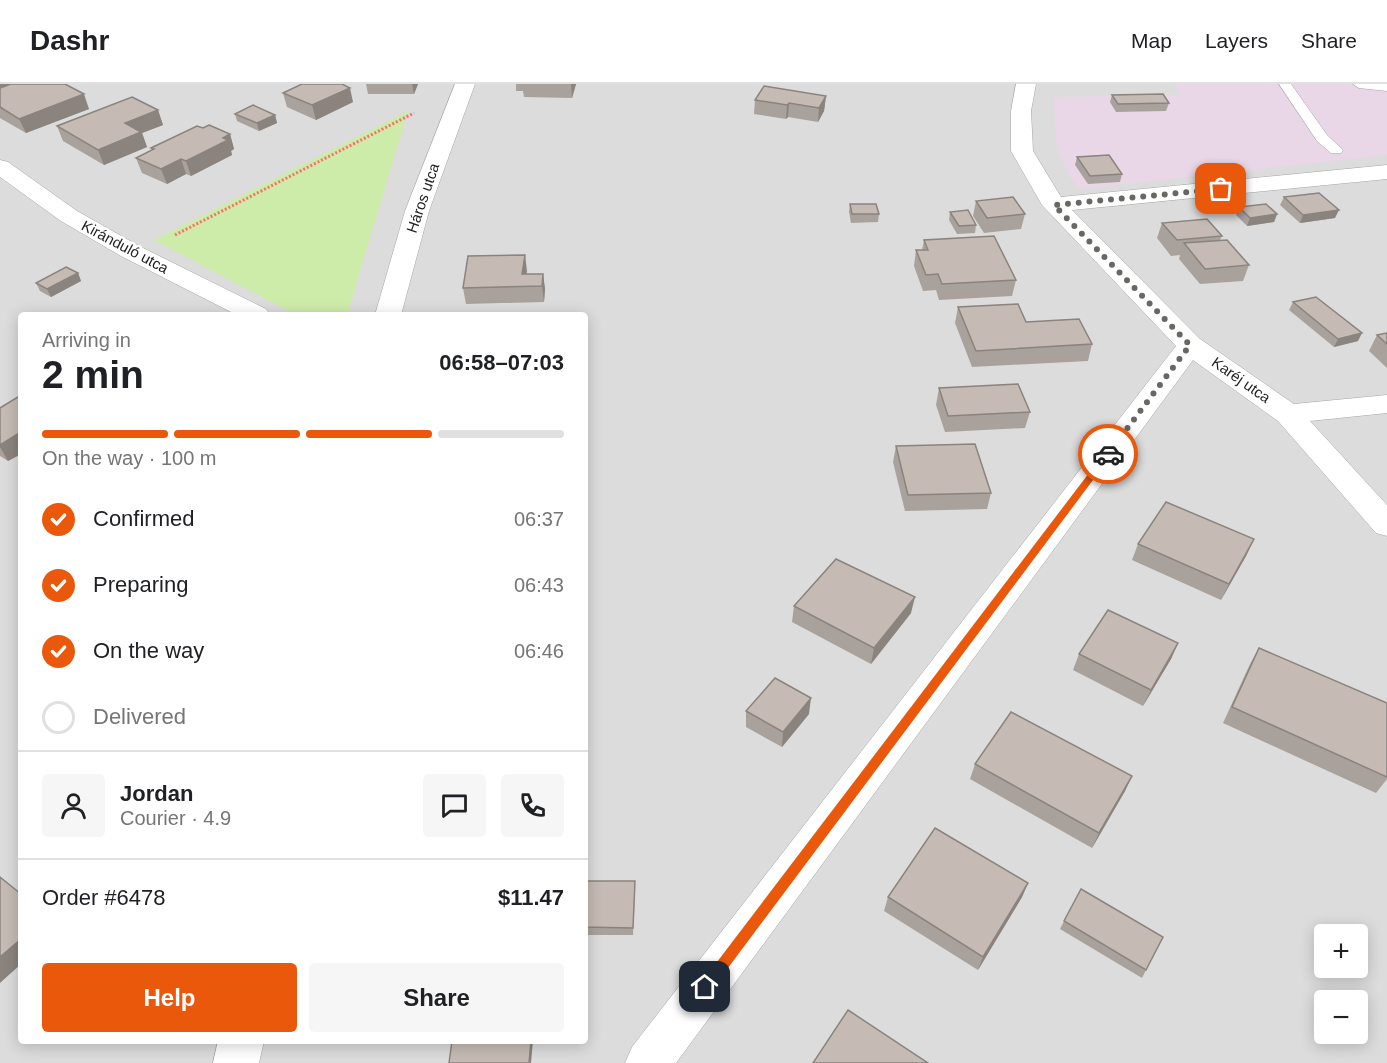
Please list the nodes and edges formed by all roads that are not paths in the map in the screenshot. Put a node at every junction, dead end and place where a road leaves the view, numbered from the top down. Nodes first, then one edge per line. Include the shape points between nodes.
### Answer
1 (465, 84) edge
2 (1026, 84) edge
3 (1285, 84) edge
4 (1359, 84) edge
5 (1387, 87) edge
6 (1336, 150) dead end
7 (0, 167) edge
8 (1387, 172) edge
9 (1054, 205) junction
10 (251, 312) edge
11 (389, 312) edge
12 (1190, 345) junction
13 (1387, 404) edge
14 (1288, 414) junction
15 (1387, 525) edge
16 (240, 1044) edge
17 (236, 1063) edge
18 (648, 1063) edge

1 - 11 street, Háros utca via 417,211
2 - 9 street, Karéj utca via 1021,111 1022,151
3 - 6 lane via 1322,138
4 - 5 lane
7 - 10 street, Kiránduló utca via 69,216
8 - 9 street
9 - 12 street, Karéj utca
12 - 14 street, Karéj utca
12 - 18 street
13 - 14 street
14 - 15 street, Karéj utca
16 - 17 street

